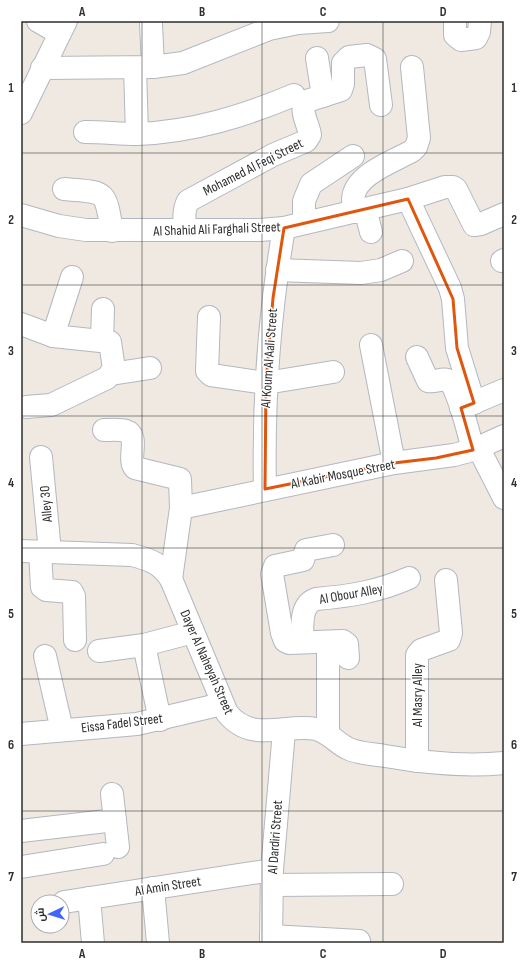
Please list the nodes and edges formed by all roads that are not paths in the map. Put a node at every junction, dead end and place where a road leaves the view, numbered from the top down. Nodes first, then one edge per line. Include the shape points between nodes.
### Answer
1 (38, 21) edge
2 (328, 21) edge
3 (454, 21) edge
4 (480, 21) edge
5 (151, 24) dead end
6 (62, 27) edge
7 (317, 58) dead end
8 (412, 67) dead end
9 (42, 68) junction
10 (144, 68) junction
11 (294, 94) dead end
12 (323, 96) junction
13 (381, 105) dead end
14 (21, 113) edge
15 (85, 132) dead end
16 (137, 134) junction
17 (353, 156) dead end
18 (64, 189) dead end
19 (408, 199) junction
20 (360, 210) junction
21 (504, 214) edge
22 (21, 215) edge
23 (294, 225) junction
24 (186, 230) junction
25 (112, 231) junction
26 (370, 232) dead end
27 (402, 262) dead end
28 (277, 270) junction
29 (72, 277) dead end
30 (103, 309) dead end
31 (209, 317) dead end
32 (21, 324) edge
33 (53, 336) junction
34 (102, 341) junction
35 (371, 345) dead end
36 (417, 357) dead end
37 (150, 368) dead end
38 (333, 372) dead end
39 (111, 374) junction
40 (266, 383) junction
41 (504, 390) edge
42 (467, 406) junction
43 (26, 407) dead end
44 (104, 430) dead end
45 (504, 436) edge
46 (475, 448) junction
47 (41, 457) dead end
48 (394, 463) junction
49 (265, 489) junction
50 (503, 491) edge
51 (181, 508) junction
52 (333, 545) dead end
53 (37, 551) edge
54 (409, 578) dead end
55 (171, 579) junction
56 (446, 580) dead end
57 (193, 632) junction
58 (75, 640) dead end
59 (302, 642) junction
60 (328, 642) junction
61 (144, 645) junction
62 (99, 651) dead end
63 (44, 656) dead end
64 (348, 658) dead end
65 (222, 704) junction
66 (160, 720) junction
67 (62, 730) junction
68 (284, 730) junction
69 (21, 734) edge
70 (328, 734) junction
71 (416, 761) junction
72 (504, 763) edge
73 (112, 794) dead end
74 (115, 820) junction
75 (21, 831) edge
76 (21, 867) edge
77 (272, 878) junction
78 (392, 884) dead end
79 (153, 888) junction
80 (89, 898) junction
81 (70, 901) edge
82 (271, 940) edge
83 (359, 941) dead end
84 (93, 943) edge
85 (158, 943) edge

1 - 6 street
2 - 10 street via 298,23 269,29 197,59
3 - 4 street via 455,35 461,40 476,38
5 - 10 street
6 - 9 street
7 - 12 street
8 - 20 street via 419,138 416,147 366,176 355,190 353,198
9 - 10 street
9 - 14 street
10 - 16 street
11 - 16 street via 218,123
12 - 13 street, Mohamed Al Feqi Street via 343,88 346,59 354,55 367,55 376,62
12 - 24 street, Mohamed Al Feqi Street via 304,104 310,135 306,141 273,155 188,201 184,208
15 - 16 street
17 - 23 street, Al Koum Al Aali Street via 311,184
18 - 25 street via 98,192 104,196 108,203
19 - 20 street, Al Shahid Ali Farghali Street
19 - 21 street, Al Shahid Ali Farghali Street via 449,186 456,189 474,225
19 - 42 street via 450,288
20 - 23 street, Al Shahid Ali Farghali Street
20 - 26 street
22 - 25 street, Al Shahid Ali Farghali Street via 59,226
23 - 24 street, Al Shahid Ali Farghali Street
23 - 28 street, Al Koum Al Aali Street
24 - 25 street, Al Shahid Ali Farghali Street
27 - 28 street via 366,273
28 - 40 street, Al Koum Al Aali Street
29 - 33 street
30 - 34 street
31 - 40 street via 207,371 210,375
32 - 33 street
33 - 34 street
34 - 39 street via 111,344 114,369
35 - 48 street
36 - 42 street via 428,381 446,380 451,383
37 - 39 street
38 - 40 street
39 - 43 street via 51,405
40 - 49 street, Al Koum Al Aali Street
41 - 42 street
42 - 46 street
44 - 51 street via 126,431 130,434 132,464 135,468 180,478
45 - 46 street, Al Kabir Mosque Street
46 - 48 street, Al Kabir Mosque Street via 436,458
46 - 50 street
47 - 53 street, Alley 30
48 - 49 street, Al Kabir Mosque Street
49 - 51 street, Al Kabir Mosque Street
51 - 55 street
52 - 59 street via 306,550 303,560 275,566 272,571 283,637 289,642
53 - 55 street, Dayer Al Naheyah Street via 132,555 163,567
53 - 58 street, Alley 30 via 42,587 46,590 72,592 74,596
54 - 59 street, Al Obour Alley via 366,593 310,602 304,611
55 - 57 street, Dayer Al Naheyah Street
56 - 71 street, Al Masry Alley via 451,634 449,640 421,650 417,655
57 - 61 street
57 - 65 street, Dayer Al Naheyah Street
59 - 60 street
60 - 64 street via 346,642
60 - 70 street
61 - 62 street
61 - 66 street
63 - 67 street
65 - 66 street, Eissa Fadel Street
65 - 68 street, Dayer Al Naheyah Street via 232,720 248,728
66 - 67 street, Eissa Fadel Street
67 - 69 street, Eissa Fadel Street
68 - 70 street, Dayer Al Naheyah Street via 317,729
68 - 77 street, Al Dardiri Street
70 - 71 street, Dayer Al Naheyah Street via 349,749
71 - 72 street, Dayer Al Naheyah Street via 445,764
73 - 74 street
74 - 75 street
74 - 76 street via 111,850
77 - 78 street, Al Amin Street
77 - 79 street, Al Amin Street
77 - 82 street, Al Dardiri Street
79 - 80 street, Al Amin Street
79 - 85 street
80 - 81 street, Al Amin Street
80 - 84 street
82 - 83 street

